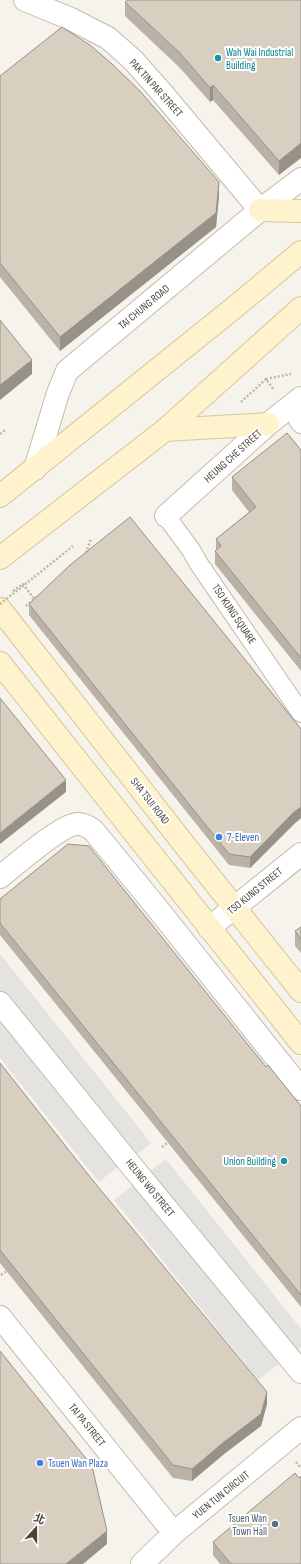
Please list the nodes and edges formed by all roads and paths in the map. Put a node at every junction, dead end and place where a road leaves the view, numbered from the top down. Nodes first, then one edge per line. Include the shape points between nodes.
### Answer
1 (25, 0) edge
2 (301, 179) edge
3 (260, 210) junction
4 (296, 211) edge
5 (301, 252) edge
6 (301, 308) edge
7 (291, 374) dead end
8 (266, 379) junction
9 (277, 394) dead end
10 (301, 398) edge
11 (239, 404) dead end
12 (268, 424) junction
13 (6, 429) dead end
14 (165, 430) junction
15 (0, 434) edge
16 (35, 469) junction
17 (0, 496) edge
18 (166, 516) joint
19 (91, 539) dead end
20 (73, 546) dead end
21 (84, 557) edge
22 (0, 558) edge
23 (40, 594) edge
24 (34, 599) junction
25 (5, 608) edge
26 (0, 664) edge
27 (301, 713) edge
28 (301, 854) edge
29 (0, 877) edge
30 (235, 908) junction
31 (209, 928) junction
32 (301, 991) edge
33 (0, 1003) edge
34 (301, 1043) edge
35 (301, 1089) edge
36 (174, 1137) edge
37 (162, 1146) dead end
38 (13, 1266) edge
39 (1, 1275) dead end
40 (0, 1317) edge
41 (301, 1372) edge
42 (301, 1428) edge
43 (174, 1533) junction
44 (142, 1564) edge

1 - 3 street, PAK TIN PAR STREET via 108,38 163,94
2 - 3 street, TAI CHUNG ROAD
3 - 4 main road
3 - 16 street, TAI CHUNG ROAD via 67,371
5 - 16 main road
6 - 14 main road
7 - 8 path
8 - 9 path
8 - 11 path
10 - 12 street, HEUNG CHE STREET
12 - 14 main road
12 - 18 street, HEUNG CHE STREET
13 - 15 path
14 - 22 main road
16 - 17 main road
18 - 27 street, TSO KUNG SQUARE
19 - 21 path
20 - 25 path, bridge
23 - 24 path
24 - 25 path
24 - 25 path, bridge via 23,584
25 - 30 main road, SHA TSUI ROAD
26 - 31 main road
28 - 30 street, TSO KUNG STREET
29 - 35 street via 62,829 78,824 93,830
30 - 31 street, TSO KUNG STREET
30 - 32 main road, SHA TSUI ROAD
31 - 34 main road
33 - 41 street, HEUNG WO STREET
36 - 37 path
38 - 39 path
40 - 43 street, TAI PA STREET
42 - 43 street, YUEN TUN CIRCUIT
43 - 44 street, YUEN TUN CIRCUIT

